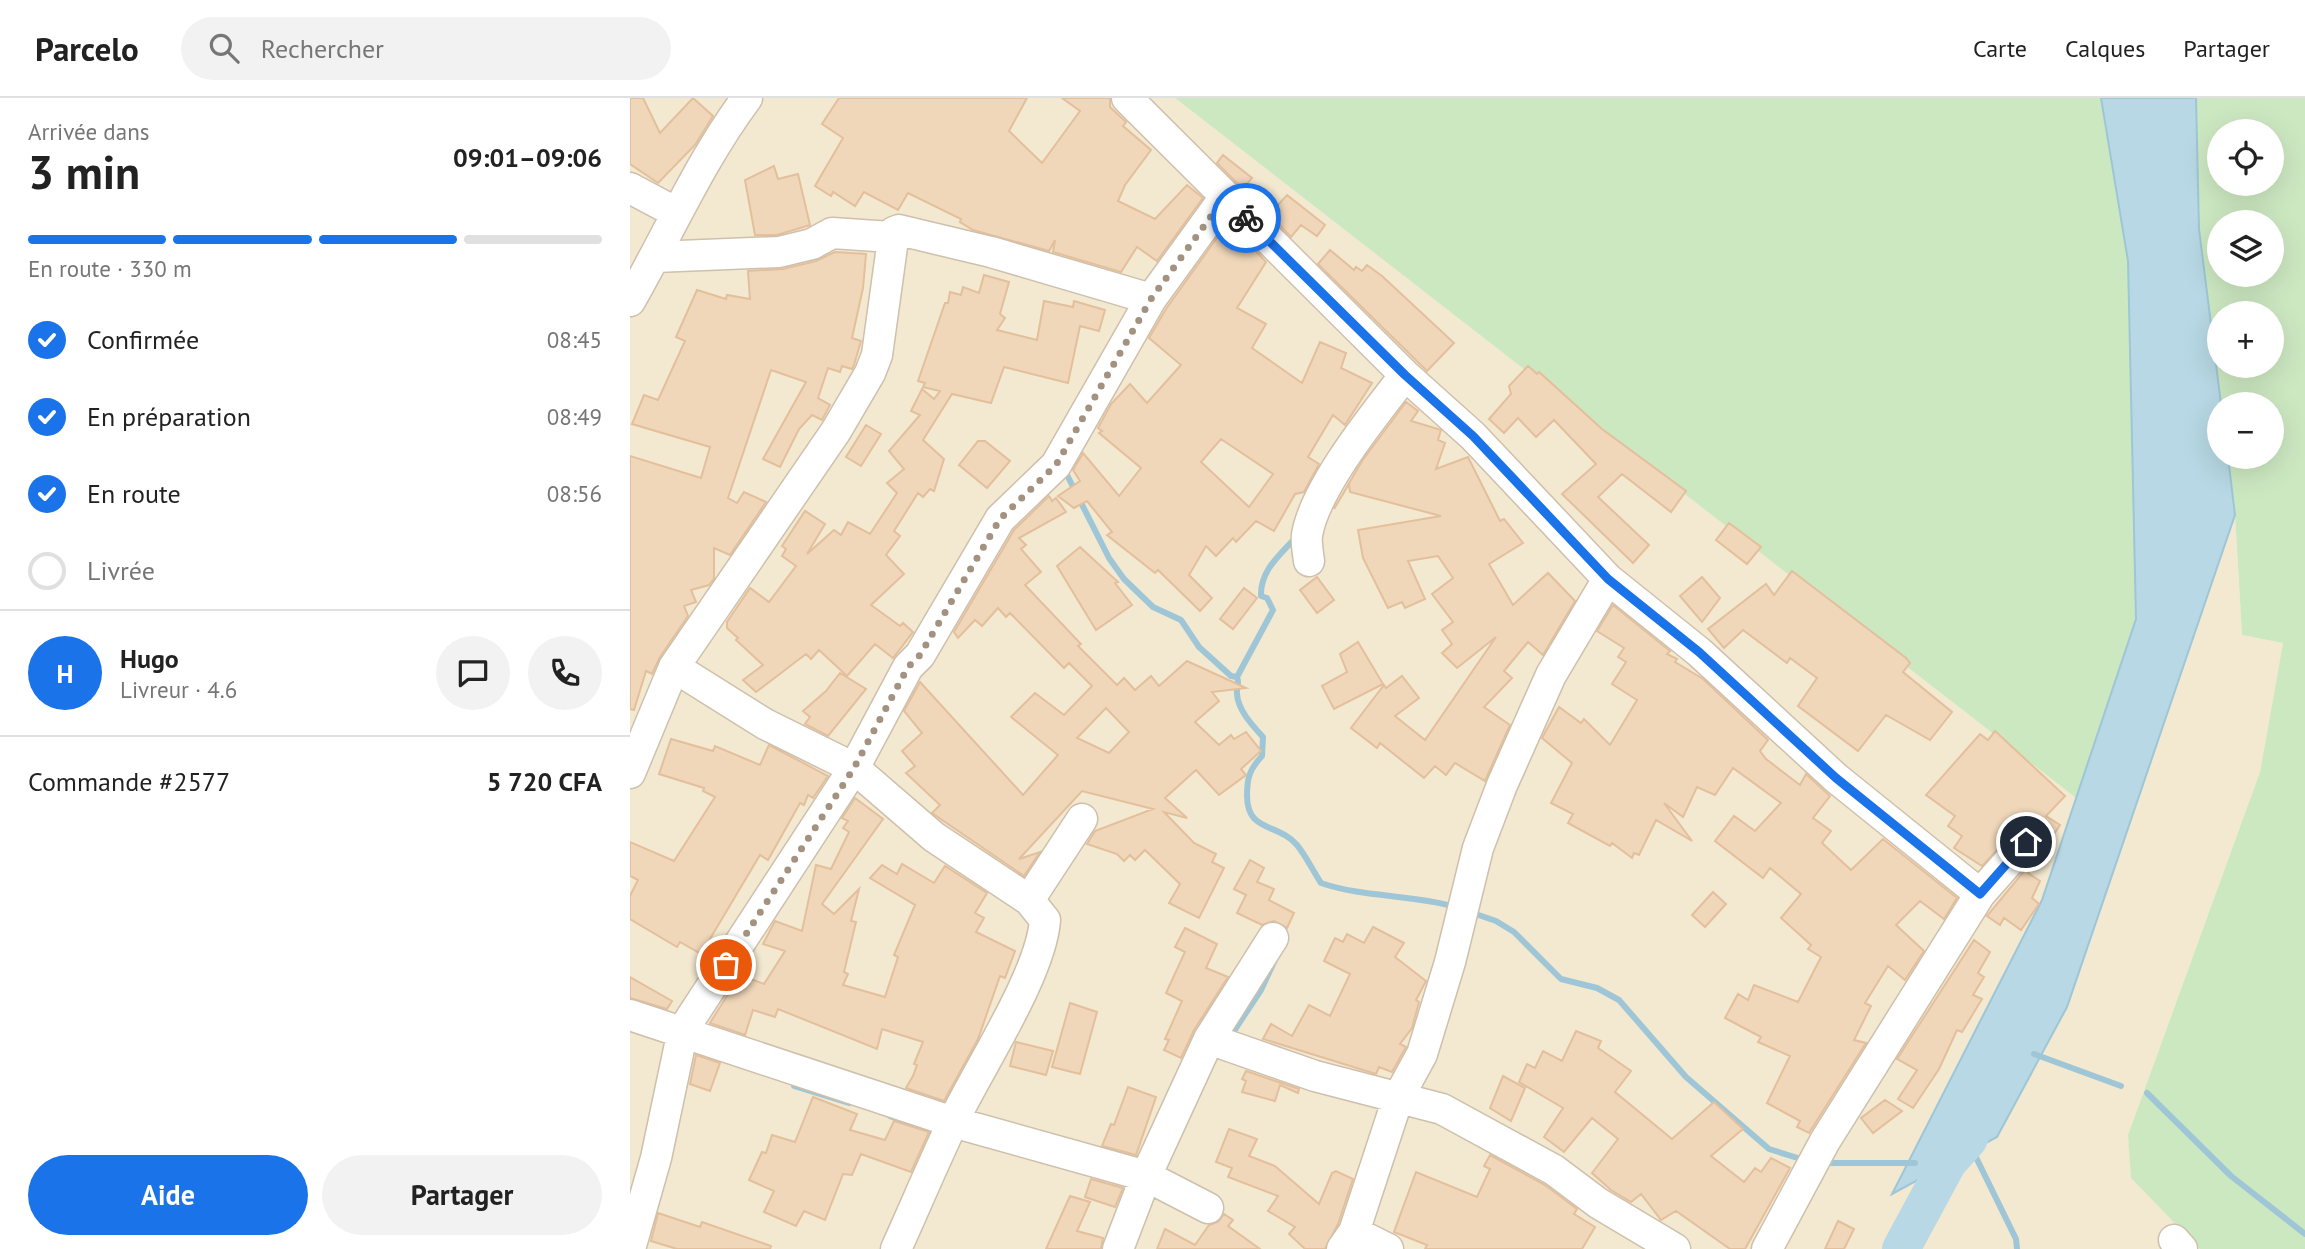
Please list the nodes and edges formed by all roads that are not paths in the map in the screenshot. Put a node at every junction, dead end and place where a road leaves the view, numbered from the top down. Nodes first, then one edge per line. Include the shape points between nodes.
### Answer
1 (747, 98) edge
2 (1127, 98) edge
3 (630, 188) edge
4 (1225, 197) junction
5 (675, 212) junction
6 (891, 237) junction
7 (655, 257) junction
8 (1151, 299) junction
9 (630, 301) edge
10 (1405, 375) junction
11 (1309, 561) dead end
12 (1608, 579) junction
13 (674, 667) junction
14 (854, 768) junction
15 (630, 773) edge
16 (1082, 819) dead end
17 (2026, 842) dead end
18 (1980, 894) junction
19 (1028, 900) junction
20 (1273, 938) dead end
21 (630, 1015) edge
22 (683, 1030) junction
23 (1209, 1039) junction
24 (1398, 1098) junction
25 (953, 1122) junction
26 (1146, 1176) junction
27 (1208, 1208) dead end
28 (1348, 1240) edge
29 (630, 1249) edge
30 (896, 1249) edge
31 (1118, 1249) edge
32 (1388, 1249) edge
33 (1675, 1249) edge
34 (1768, 1249) edge

1 - 5 street
2 - 4 street
3 - 5 street
4 - 8 street
4 - 10 street
5 - 7 street
6 - 7 street via 832,233 812,244 779,252
6 - 8 street via 899,230
6 - 13 street via 877,355 870,373 836,431
7 - 9 street
8 - 14 street via 1056,465 1000,519 920,655 908,667
10 - 11 street via 1350,446 1313,515 1307,536
10 - 12 street via 1473,436
12 - 18 street via 1699,652 1836,778
12 - 24 street via 1551,675 1502,785 1478,848 1422,1054
13 - 14 street via 765,724
13 - 15 street
14 - 19 street via 934,837
14 - 22 street
16 - 19 street
17 - 18 street
18 - 34 street via 1825,1141
19 - 25 street via 1045,920 1044,940
20 - 23 street
21 - 22 street
22 - 25 street
22 - 29 street via 656,1158
23 - 24 street via 1315,1076
23 - 26 street
24 - 28 street
24 - 33 street via 1442,1109 1553,1170
25 - 26 street
25 - 30 street
26 - 27 street
26 - 31 street
28 - 32 street

